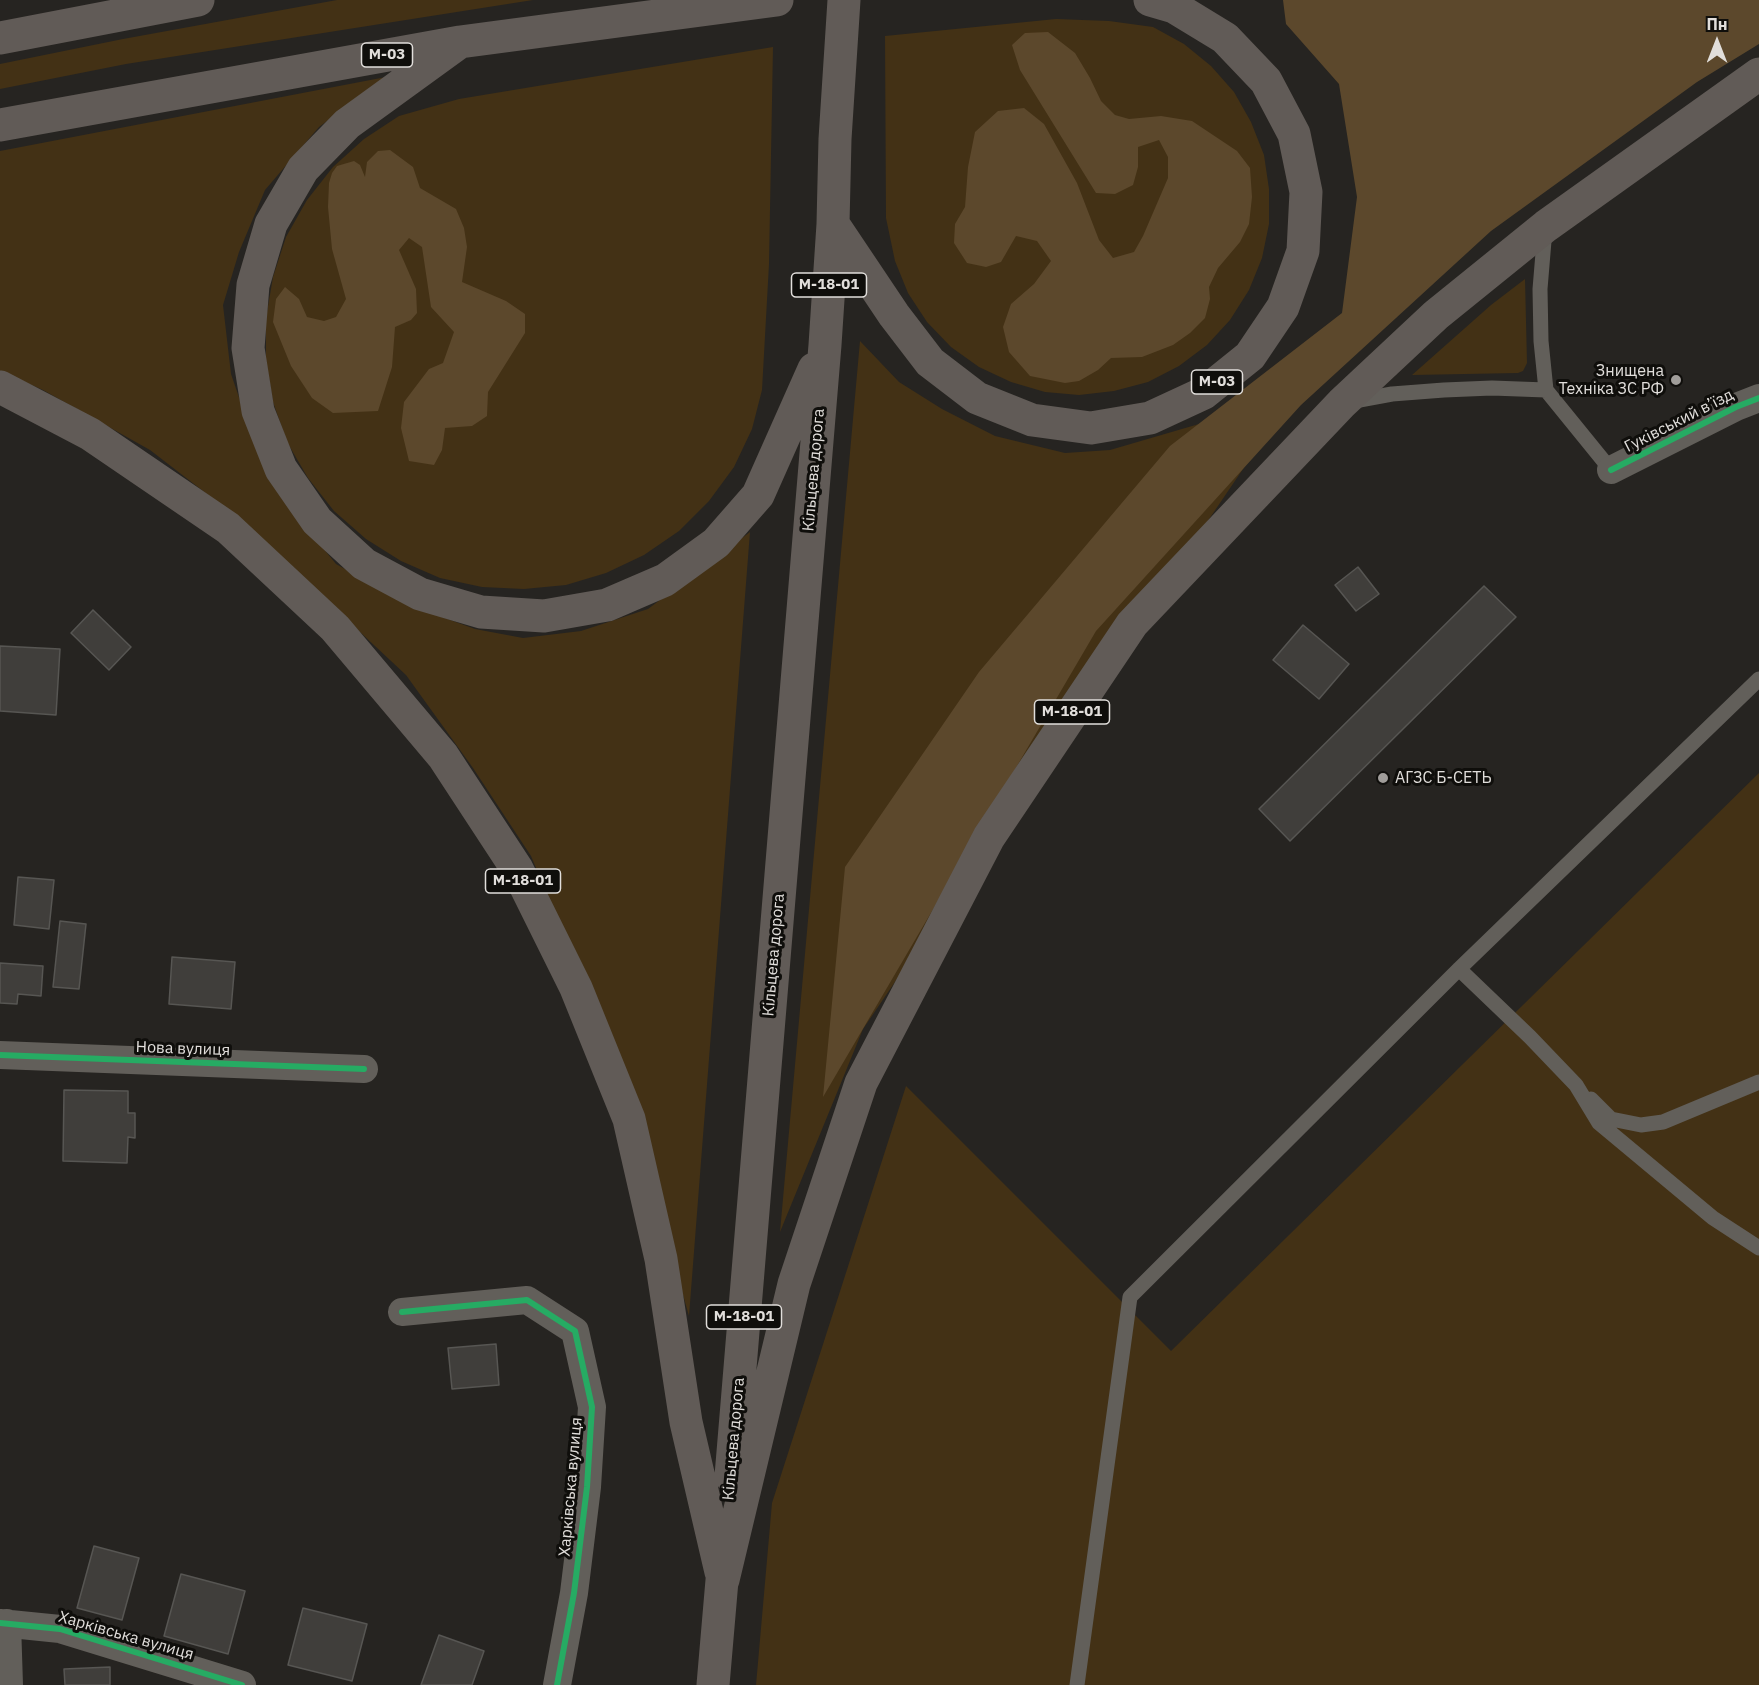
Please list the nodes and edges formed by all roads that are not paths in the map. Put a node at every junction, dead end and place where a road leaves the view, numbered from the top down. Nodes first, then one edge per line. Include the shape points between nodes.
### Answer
1 (198, 0) edge
2 (777, 0) edge
3 (844, 0) edge
4 (1150, 0) edge
5 (0, 38) edge
6 (460, 42) junction
7 (1759, 74) edge
8 (0, 125) edge
9 (833, 224) junction
10 (1546, 226) junction
11 (825, 345) junction
12 (0, 387) edge
13 (1546, 390) junction
14 (1759, 398) edge
15 (1342, 403) junction
16 (1611, 470) joint
17 (1759, 679) edge
18 (1460, 969) junction
19 (0, 1055) edge
20 (364, 1069) dead end
21 (1759, 1082) edge
22 (1576, 1084) junction
23 (1759, 1248) edge
24 (402, 1312) dead end
25 (723, 1580) junction
26 (3, 1623) edge
27 (9, 1685) edge
28 (240, 1685) edge
29 (557, 1685) edge
30 (713, 1685) edge
31 (1077, 1685) edge

1 - 5 highway
2 - 6 highway, М-03
3 - 9 highway, Кільцева дорога
4 - 9 highway, М-03 via 1174,7 1226,38 1266,81 1294,134 1306,192 1302,251 1283,307 1250,356 1204,393 1150,418 1091,428 1032,420 977,398 930,362
6 - 8 highway, М-03
6 - 11 highway via 347,124 303,170 271,224 253,285 248,348 258,411 281,469 317,521 364,564 420,594 481,612 544,616 607,605 665,580 716,543 758,495
7 - 10 highway, М-18-01
9 - 11 highway, Кільцева дорога / М-18-01
10 - 13 lane via 1540,289
10 - 15 highway, М-18-01 via 1436,315
11 - 25 highway, Кільцева дорога / М-18-01
12 - 25 highway, М-18-01 via 90,434 228,528 335,628 443,756 518,869 576,988 629,1119 661,1259 686,1422
13 - 15 lane via 1444,390
13 - 16 lane
14 - 16 street, Гуківський в’їзд
15 - 25 highway, М-18-01 via 1132,624 983,847 861,1083 794,1284
17 - 18 lane
18 - 22 lane
18 - 31 lane via 1130,1298
19 - 20 street, Нова вулиця
21 - 22 lane via 1663,1122 1641,1125 1611,1119
22 - 23 lane via 1599,1123 1713,1218
24 - 29 street, Харківська вулиця via 527,1300 575,1331 592,1407 574,1593
25 - 30 highway, Кільцева дорога / М-18-01
26 - 27 street
26 - 28 street, Харківська вулиця via 60,1629

